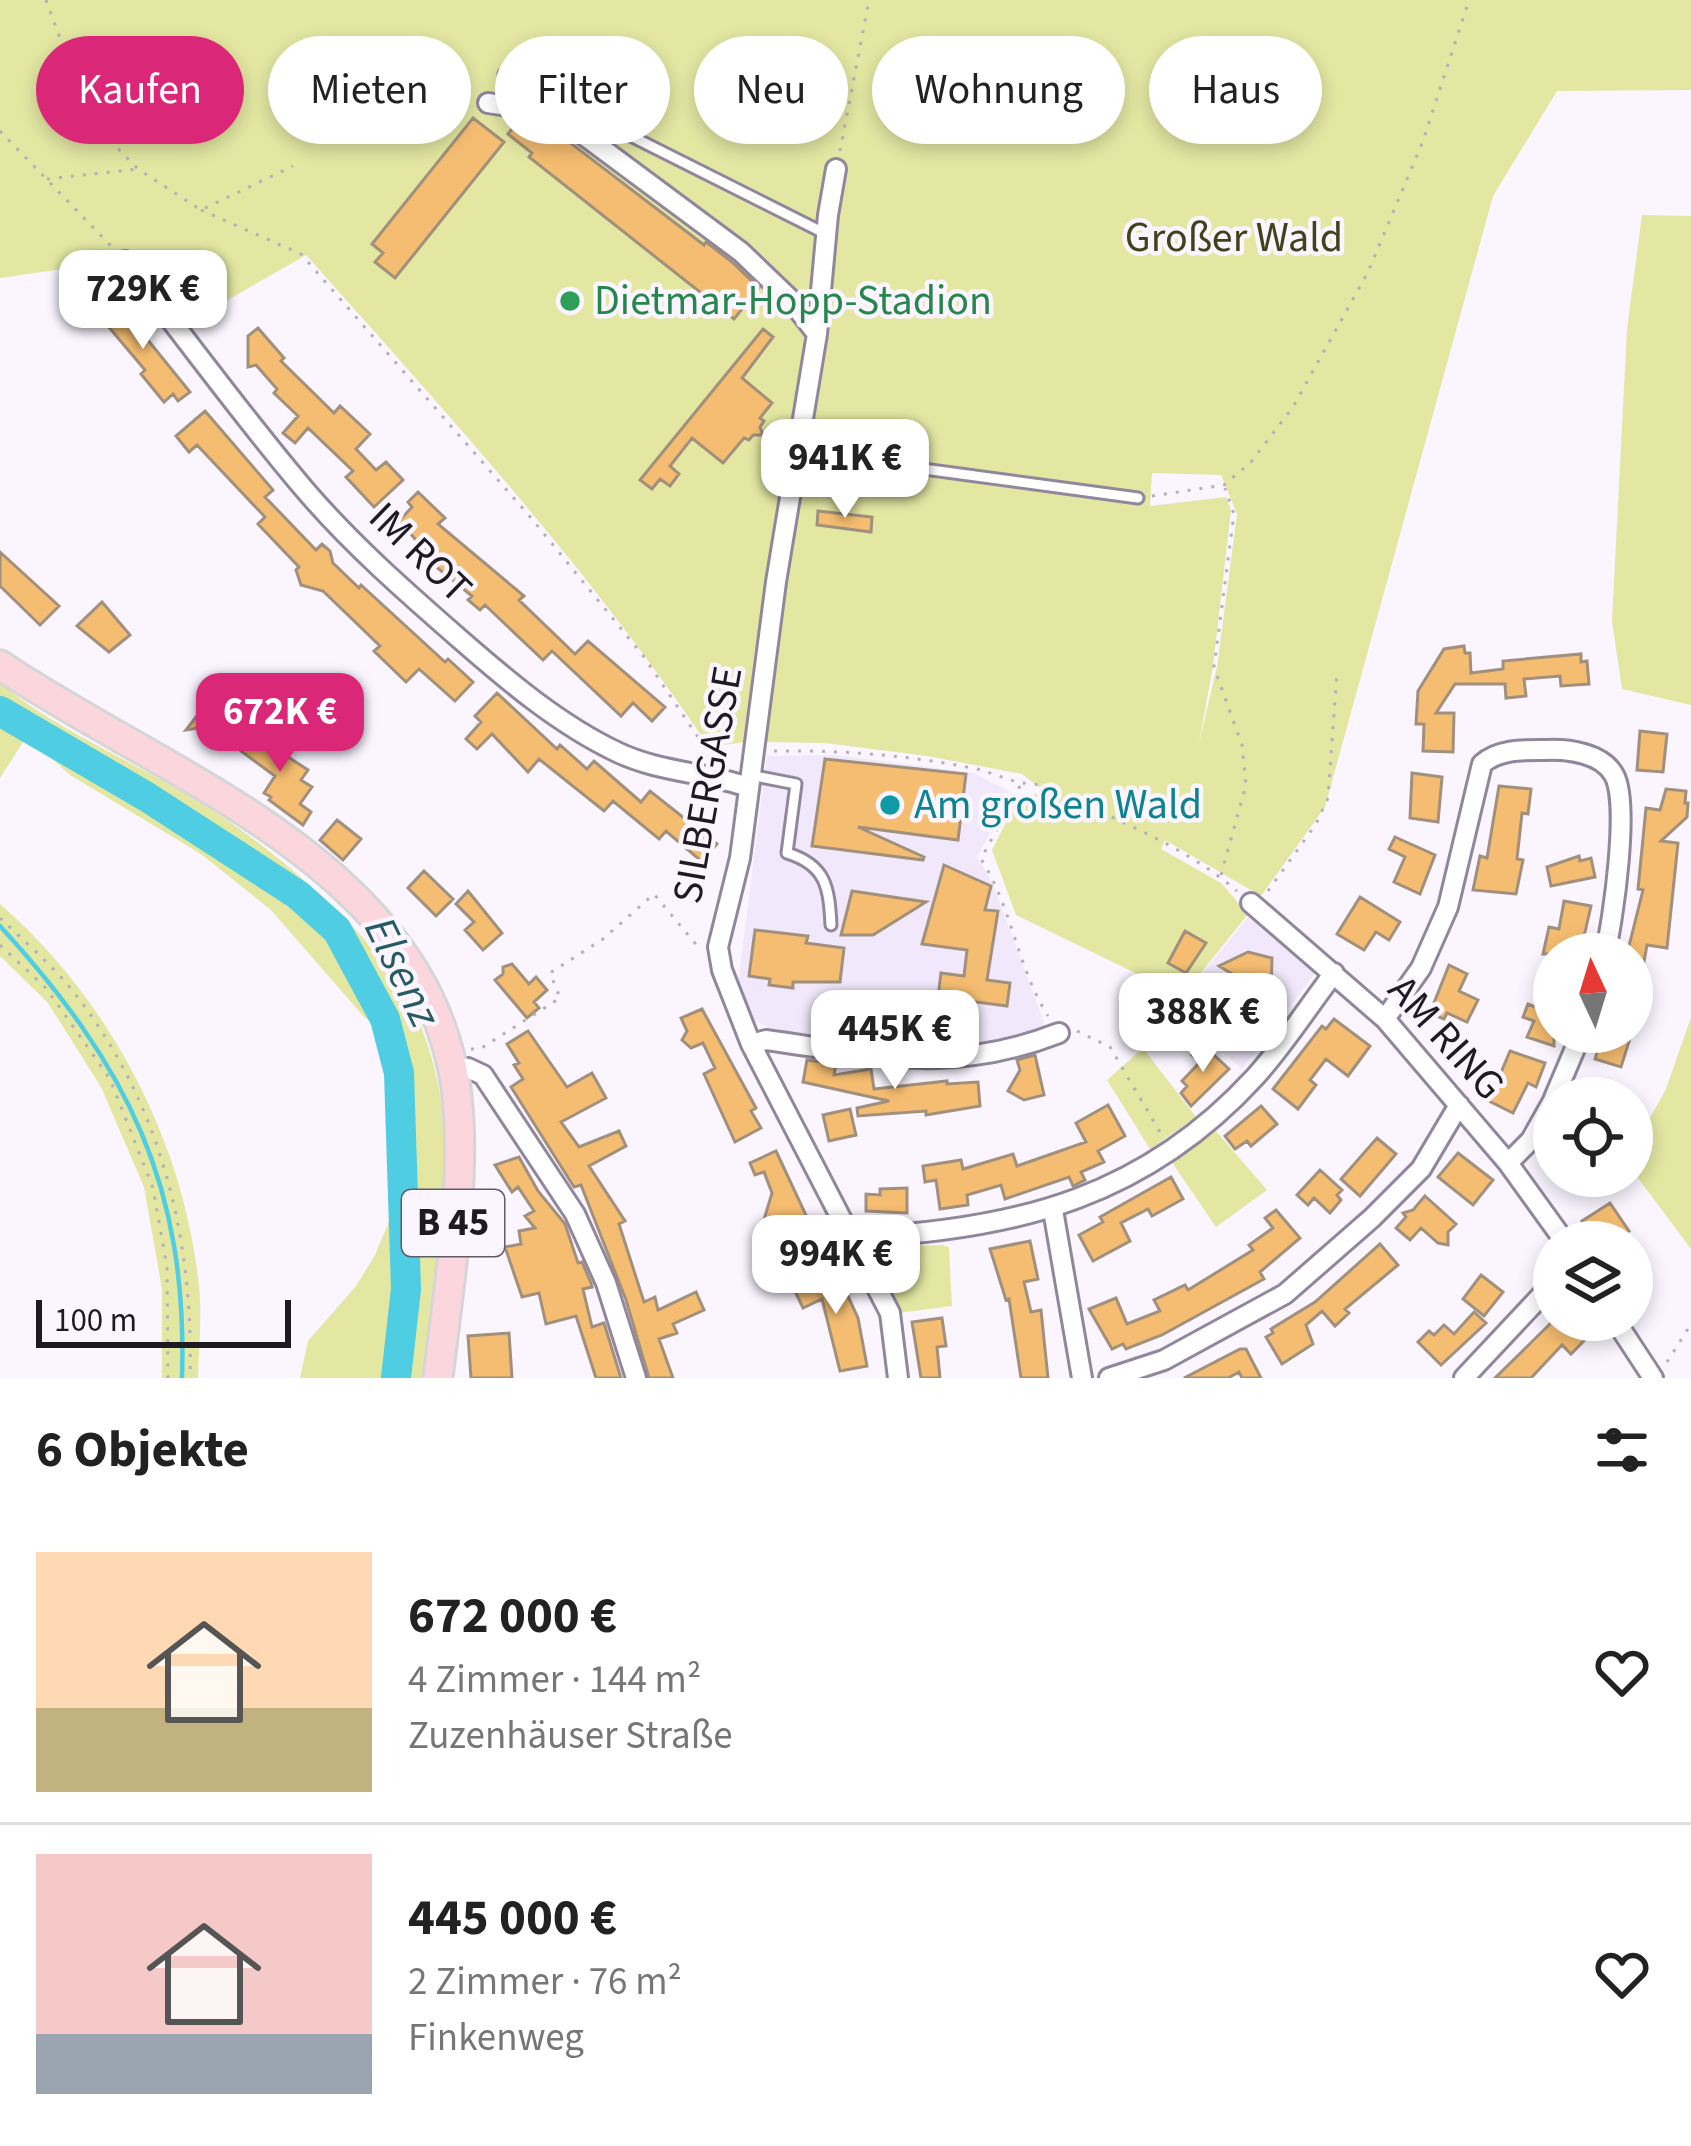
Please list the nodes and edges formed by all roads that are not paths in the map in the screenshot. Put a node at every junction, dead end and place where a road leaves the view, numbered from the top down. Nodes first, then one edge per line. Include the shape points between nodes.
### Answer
1 (488, 103) dead end
2 (647, 144) edge
3 (836, 169) road end
4 (826, 234) junction
5 (125, 261) road end
6 (817, 334) junction
7 (796, 452) junction
8 (1138, 497) road end
9 (0, 665) edge
10 (749, 781) junction
11 (1253, 905) road end
12 (831, 925) dead end
13 (1607, 933) edge
14 (1334, 973) junction
15 (1385, 1019) junction
16 (1059, 1033) road end
17 (751, 1044) junction
18 (450, 1059) junction
19 (1459, 1105) junction
20 (1533, 1138) edge
21 (1508, 1163) junction
22 (1053, 1210) junction
23 (1550, 1221) edge
24 (854, 1241) junction
25 (1533, 1304) edge
26 (1629, 1341) edge
27 (1652, 1376) edge
28 (438, 1378) edge
29 (636, 1378) edge
30 (898, 1378) edge
31 (1082, 1378) edge
32 (1109, 1378) edge
33 (1464, 1378) edge

1 - 6 street via 554,113 741,252
2 - 4 lane
3 - 4 street, SILBERGASSE
4 - 6 street, SILBERGASSE
5 - 10 street, IM ROT via 305,490 390,579 496,671 622,755
6 - 7 street, SILBERGASSE
7 - 8 lane
7 - 10 street, SILBERGASSE
9 - 18 main road, B 45 via 208,787 348,890 400,948
10 - 12 lane via 796,784 787,853 821,870
10 - 17 street, SILBERGASSE via 736,881 719,929 722,970
11 - 14 street, AM RING
13 - 15 street via 1620,818 1613,773 1562,750 1500,753 1482,764 1448,907 1421,968
14 - 15 street, AM RING
14 - 22 street via 1222,1110 1170,1150
15 - 19 street, AM RING
16 - 17 street via 986,1056 922,1061
17 - 24 street, SILBERGASSE
18 - 28 main road, B 45 via 458,1177
18 - 29 street via 483,1075 575,1214
19 - 21 street, AM RING
19 - 32 street via 1421,1168 1285,1294 1164,1360
20 - 21 street
21 - 23 street, AM RING
22 - 24 street
22 - 31 street
24 - 30 street, SILBERGASSE via 890,1313
25 - 33 street
26 - 27 street

